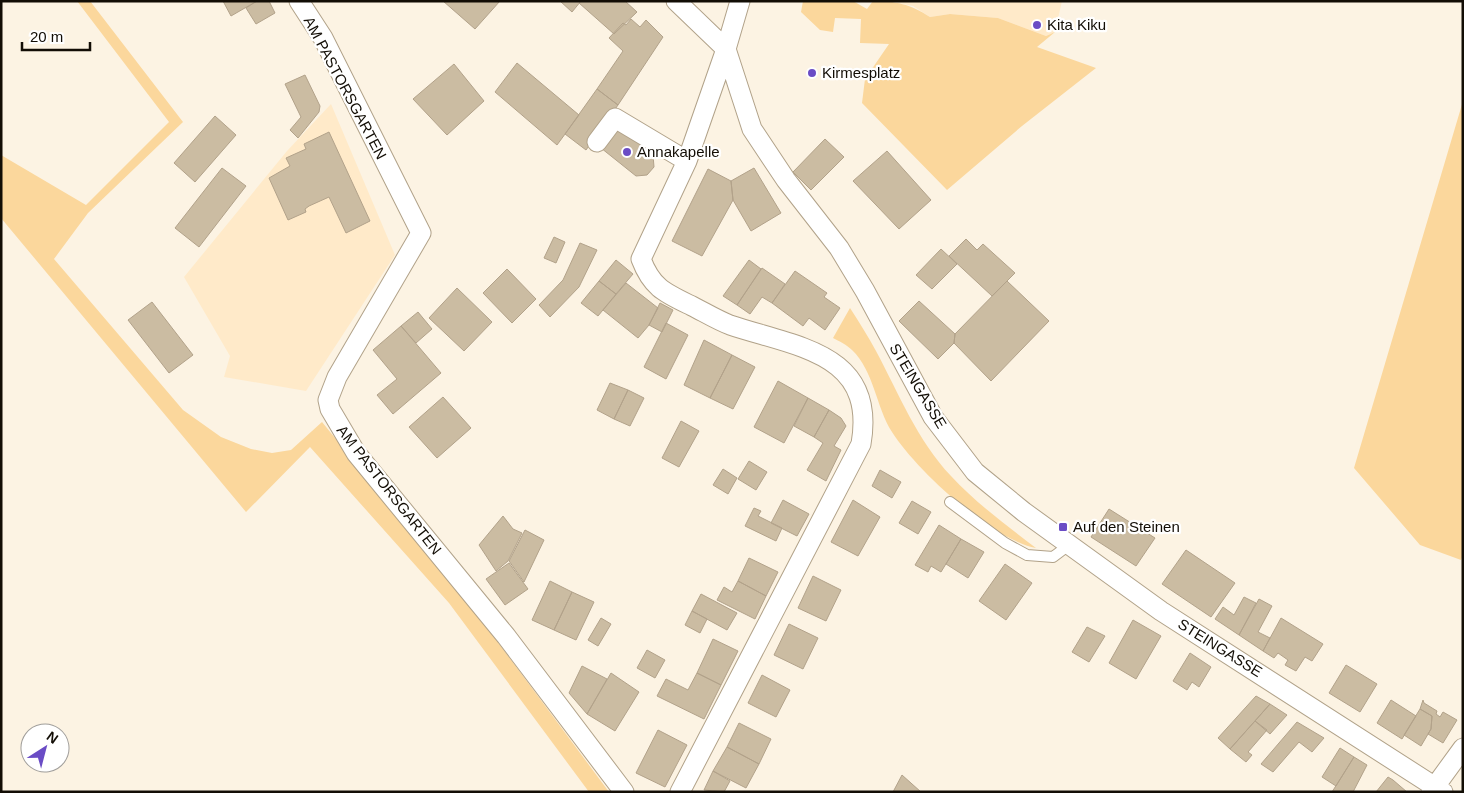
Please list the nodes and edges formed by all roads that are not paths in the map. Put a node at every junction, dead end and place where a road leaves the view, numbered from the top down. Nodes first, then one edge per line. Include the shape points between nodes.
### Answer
1 (299, 1) edge
2 (676, 1) edge
3 (740, 1) edge
4 (726, 49) junction
5 (596, 142) dead end
6 (687, 161) junction
7 (950, 502) dead end
8 (1069, 545) junction
9 (1463, 748) edge
10 (1437, 790) edge
11 (624, 792) edge
12 (680, 792) edge

1 - 11 street, AM PASTORSGARTEN via 323,38 421,233 337,377 328,400 330,409 356,453 506,636
2 - 4 street, STEINGASSE
3 - 4 street
4 - 6 street
4 - 8 street, STEINGASSE via 752,129 786,180 839,248 933,418 975,472
5 - 6 street via 615,118
6 - 12 street via 641,259 647,276 665,293 727,324 827,356 843,370 858,391 865,423 861,444
7 - 8 lane via 1026,555 1053,557
8 - 10 street, STEINGASSE via 1161,611
9 - 10 street

